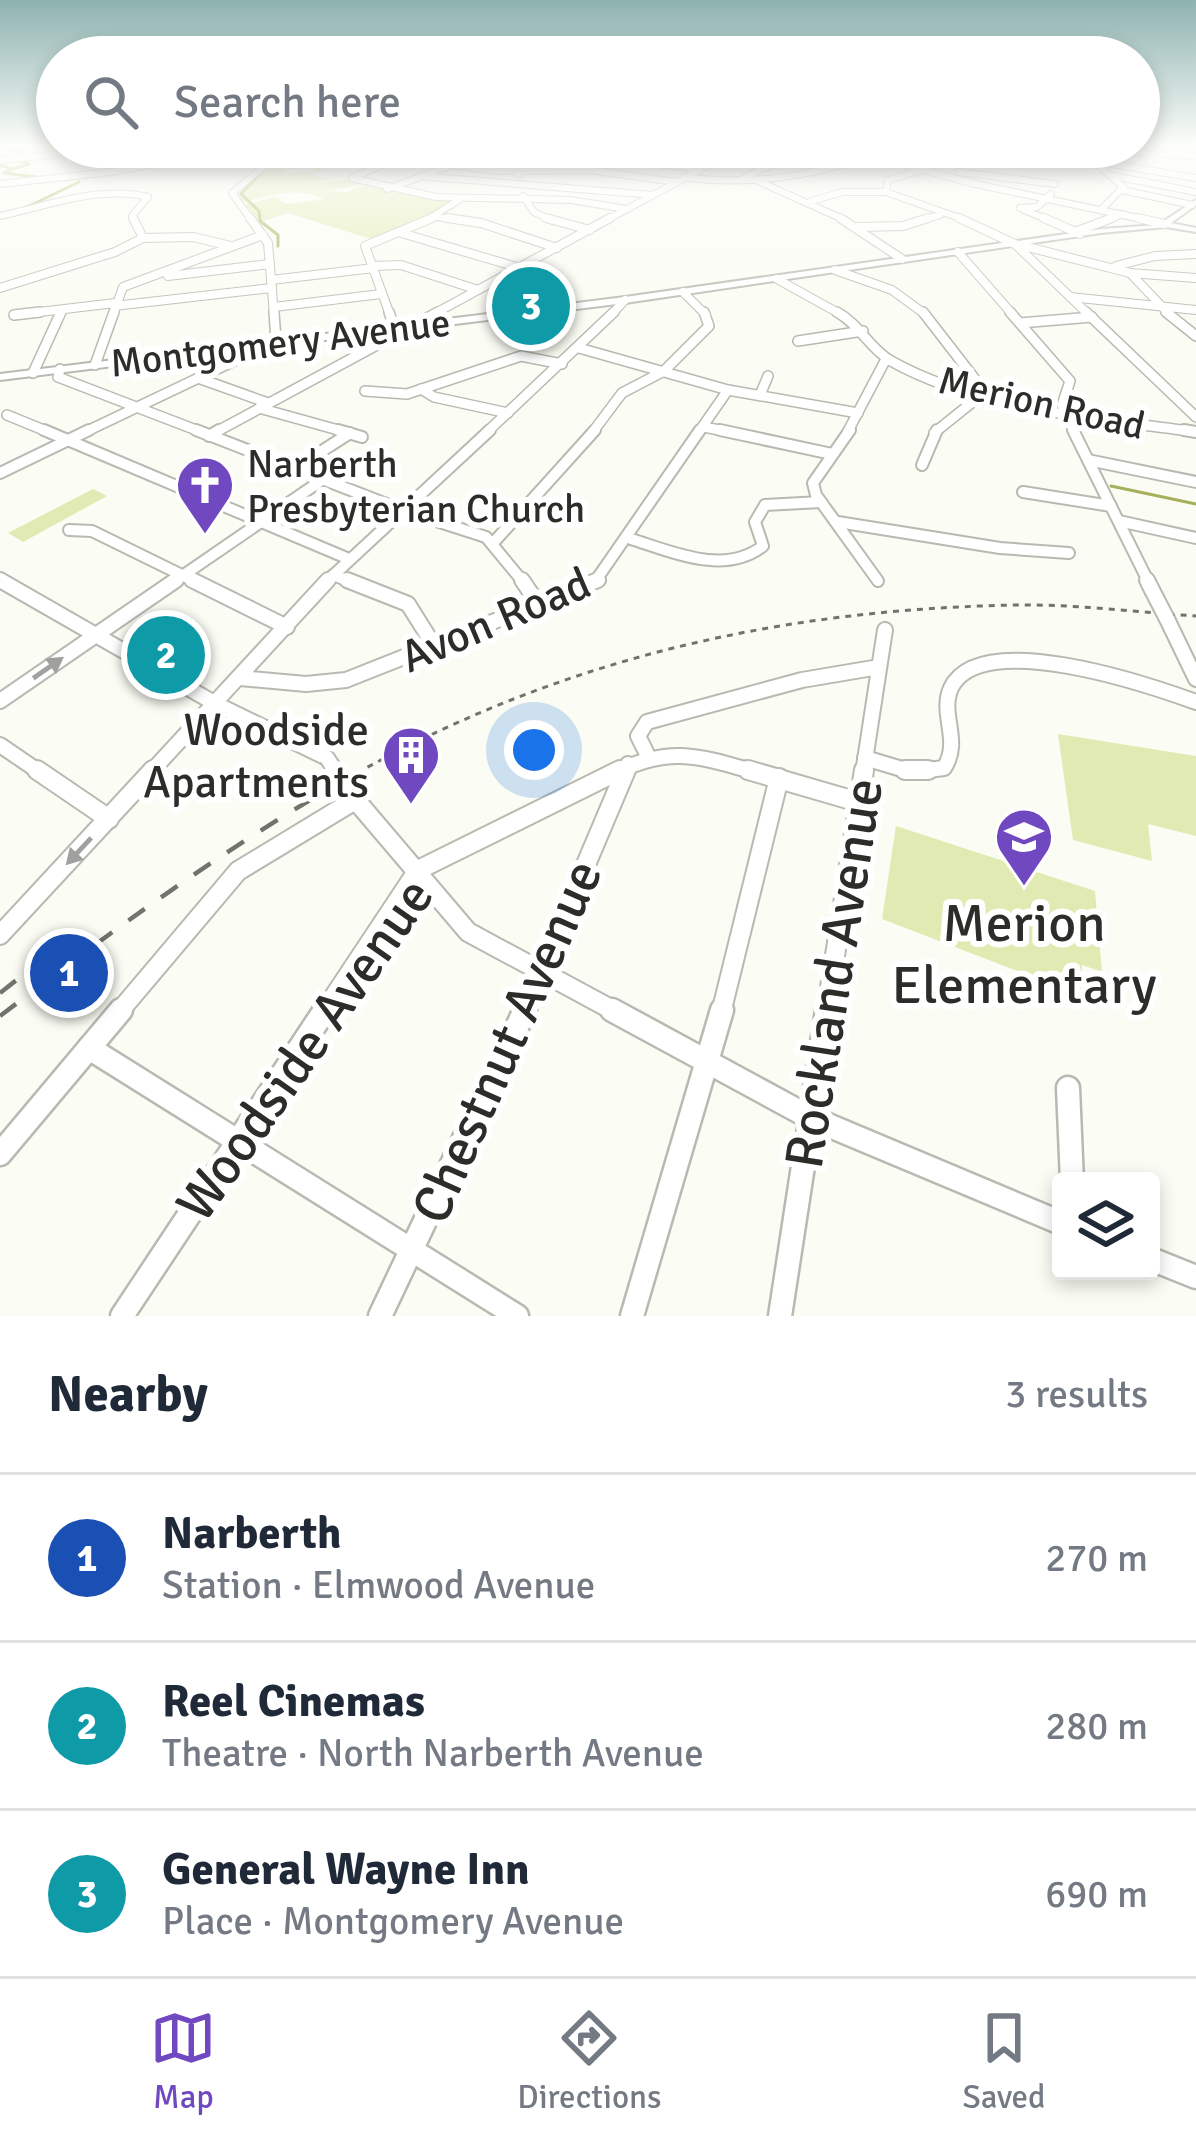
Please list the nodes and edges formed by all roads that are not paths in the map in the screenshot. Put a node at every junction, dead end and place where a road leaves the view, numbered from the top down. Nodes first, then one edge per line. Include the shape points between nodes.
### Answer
1 (44, 207) edge
2 (139, 207) edge
3 (244, 207) edge
4 (449, 207) edge
5 (532, 207) edge
6 (616, 207) edge
7 (629, 207) edge
8 (818, 207) edge
9 (922, 207) edge
10 (1030, 207) edge
11 (1094, 207) edge
12 (1189, 207) edge
13 (626, 209) junction
14 (1102, 209) joint
15 (1124, 214) junction
16 (940, 215) junction
17 (436, 217) junction
18 (542, 217) junction
19 (523, 218) dead end
20 (0, 220) edge
21 (1164, 224) junction
22 (858, 226) junction
23 (590, 230) junction
24 (1196, 230) edge
25 (397, 232) junction
26 (1078, 233) junction
27 (263, 235) junction
28 (143, 238) junction
29 (1015, 244) junction
30 (231, 246) junction
31 (557, 248) junction
32 (958, 252) junction
33 (1196, 254) edge
34 (902, 260) junction
35 (270, 264) junction
36 (1116, 266) junction
37 (373, 267) junction
38 (520, 268) junction
39 (836, 270) junction
40 (1130, 273) junction
41 (146, 277) junction
42 (1196, 278) edge
43 (777, 279) junction
44 (272, 284) junction
45 (0, 288) edge
46 (478, 290) junction
47 (682, 292) junction
48 (382, 294) junction
49 (1070, 297) junction
50 (815, 299) junction
51 (625, 300) junction
52 (796, 304) dead end
53 (115, 305) junction
54 (1159, 306) junction
55 (274, 307) junction
56 (62, 310) junction
57 (1196, 310) edge
58 (14, 315) dead end
59 (1092, 317) junction
60 (1021, 323) junction
61 (412, 325) junction
62 (394, 327) junction
63 (863, 332) junction
64 (1196, 336) edge
65 (276, 341) junction
66 (798, 341) dead end
67 (579, 348) junction
68 (886, 359) junction
69 (95, 364) junction
70 (562, 364) junction
71 (60, 369) junction
72 (664, 371) junction
73 (26, 374) junction
74 (768, 376) dead end
75 (198, 378) junction
76 (0, 379) edge
77 (421, 389) junction
78 (728, 390) junction
79 (365, 392) dead end
80 (760, 395) junction
81 (983, 398) junction
82 (264, 405) junction
83 (136, 408) junction
84 (858, 412) junction
85 (508, 413) junction
86 (1065, 414) junction
87 (7, 415) dead end
88 (1196, 417) edge
89 (704, 427) junction
90 (1196, 433) edge
91 (209, 436) junction
92 (67, 441) junction
93 (832, 454) junction
94 (1088, 460) junction
95 (922, 465) dead end
96 (3, 468) edge
97 (294, 470) junction
98 (322, 480) junction
99 (1196, 482) edge
100 (1023, 492) dead end
101 (821, 502) junction
102 (1111, 506) junction
103 (402, 510) junction
104 (1119, 521) junction
105 (838, 522) junction
106 (258, 524) junction
107 (69, 530) dead end
108 (1196, 538) edge
109 (631, 539) junction
110 (494, 542) junction
111 (1069, 553) dead end
112 (349, 559) junction
113 (182, 575) junction
114 (333, 575) junction
115 (0, 580) edge
116 (878, 581) dead end
117 (539, 605) junction
118 (287, 627) junction
119 (885, 630) dead end
120 (96, 635) junction
121 (433, 644) junction
122 (879, 668) junction
123 (240, 678) junction
124 (1196, 679) edge
125 (0, 701) edge
126 (1196, 702) edge
127 (216, 704) junction
128 (0, 745) edge
129 (866, 758) junction
130 (638, 760) junction
131 (779, 778) junction
132 (352, 795) junction
133 (859, 802) junction
134 (109, 819) junction
135 (418, 870) junction
136 (0, 935) edge
137 (543, 972) junction
138 (89, 1048) junction
139 (709, 1064) junction
140 (1068, 1088) dead end
141 (812, 1118) junction
142 (238, 1139) junction
143 (0, 1154) edge
144 (1072, 1172) edge
145 (1052, 1219) edge
146 (413, 1249) junction
147 (1160, 1263) edge
148 (1196, 1277) edge
149 (122, 1316) edge
150 (380, 1316) edge
151 (517, 1316) edge
152 (632, 1316) edge
153 (780, 1316) edge

1 - 20 street
2 - 28 street via 132,216
3 - 27 street
4 - 17 street
5 - 18 street
6 - 13 street
7 - 13 street
8 - 22 street
9 - 16 street
10 - 26 street via 1020,208
11 - 14 street
12 - 21 main road, Montgomery Avenue
13 - 23 street
14 - 15 street
15 - 21 street
15 - 26 street
16 - 22 street
16 - 29 street
17 - 25 street
17 - 31 street
18 - 19 street
18 - 23 street
21 - 24 main road
21 - 26 main road, Montgomery Avenue
22 - 34 street
23 - 31 street
25 - 37 street via 367,243
25 - 38 street
26 - 29 main road, Montgomery Avenue
27 - 30 street
27 - 35 street
28 - 30 street
28 - 45 street
29 - 32 main road, Montgomery Avenue
29 - 36 street
29 - 49 street
30 - 41 street
31 - 38 street
32 - 34 main road, Montgomery Avenue
32 - 60 street
33 - 36 street
34 - 39 main road, Montgomery Avenue
35 - 41 street
35 - 44 street
36 - 40 street
37 - 44 street
37 - 46 street via 401,265
37 - 48 street
38 - 46 street
39 - 43 main road, Montgomery Avenue
39 - 81 street via 922,310
40 - 42 street
40 - 54 street
41 - 53 street via 123,287
43 - 47 main road, Montgomery Avenue
43 - 50 street, Merion Road
44 - 53 street
44 - 55 street
46 - 61 street
47 - 51 main road, Montgomery Avenue
47 - 72 street via 710,320
48 - 55 street
48 - 62 street
49 - 54 street
49 - 59 street
50 - 52 street
50 - 63 street, Merion Road
51 - 61 main road, Montgomery Avenue
51 - 67 street
53 - 56 street
53 - 69 street
54 - 57 street
54 - 64 street
55 - 65 street
56 - 58 street
56 - 73 street
59 - 60 street
59 - 88 street
60 - 86 street via 1070,381
61 - 62 main road, Montgomery Avenue
61 - 82 street
62 - 65 main road, Montgomery Avenue
63 - 66 street
63 - 68 street, Merion Road
65 - 69 main road, Montgomery Avenue
65 - 75 street
67 - 70 street
67 - 72 street
68 - 81 street, Merion Road
68 - 84 street
69 - 71 main road, Montgomery Avenue
70 - 77 street via 520,356
70 - 85 street
71 - 73 main road, Montgomery Avenue
71 - 83 street via 58,377
72 - 78 street
72 - 110 street via 622,393
73 - 76 main road, Montgomery Avenue
74 - 80 street
75 - 82 street
75 - 83 street
77 - 79 street
77 - 85 street
78 - 80 street
78 - 89 street, Avon Road
80 - 84 street
81 - 86 street, Merion Road
81 - 95 street via 934,433
82 - 91 street
82 - 97 street via 356,435
83 - 91 street
83 - 92 street
84 - 93 street
85 - 103 street
86 - 90 street, Merion Road
86 - 94 street
87 - 92 street
89 - 93 street
89 - 109 street, Avon Road
91 - 97 street
92 - 96 street
92 - 106 street
93 - 101 street via 814,478
94 - 99 street
94 - 102 street
97 - 98 street
98 - 103 street
98 - 106 street
100 - 102 street
101 - 105 street
101 - 109 street via 765,505 755,522 764,546 746,557 706,559
102 - 104 street
103 - 110 street
103 - 112 street
104 - 108 street
104 - 124 street, bridge
105 - 111 street
105 - 116 street
106 - 112 street
106 - 113 street
107 - 113 street via 92,531
109 - 117 street, Avon Road via 597,582
110 - 117 street
112 - 114 street
113 - 118 street
113 - 120 street
114 - 118 street
114 - 121 street via 408,604
115 - 120 street
117 - 121 street, Avon Road
118 - 123 street
119 - 122 street, Rockland Avenue
125 -> 120 street
120 - 127 street
121 - 123 street, Avon Road via 346,680
122 - 129 street, Rockland Avenue
122 - 130 street, Chestnut Avenue via 647,722
123 - 127 street
126 - 129 street via 1094,671 979,662 950,689 956,749 944,768 911,772
127 - 132 street, bridge via 314,748
127 - 134 street
128 - 134 street
129 - 133 street, Rockland Avenue
130 - 131 street, Woodside Avenue via 699,756
130 - 135 street, Woodside Avenue
130 - 137 street, Chestnut Avenue
131 - 133 street, Woodside Avenue
131 - 139 street
132 - 135 street
132 - 138 street via 238,872
133 - 141 street, Rockland Avenue
134 -> 136 street
135 - 137 street via 468,932
135 - 142 street, Woodside Avenue
137 - 139 street
137 - 146 street, Chestnut Avenue
138 - 142 street
138 - 143 street
139 - 141 street
139 - 152 street
140 - 144 street
141 - 145 street
141 - 153 street, Rockland Avenue
142 - 146 street
142 - 149 street, Woodside Avenue
146 - 150 street, Chestnut Avenue
146 - 151 street
147 - 148 street

